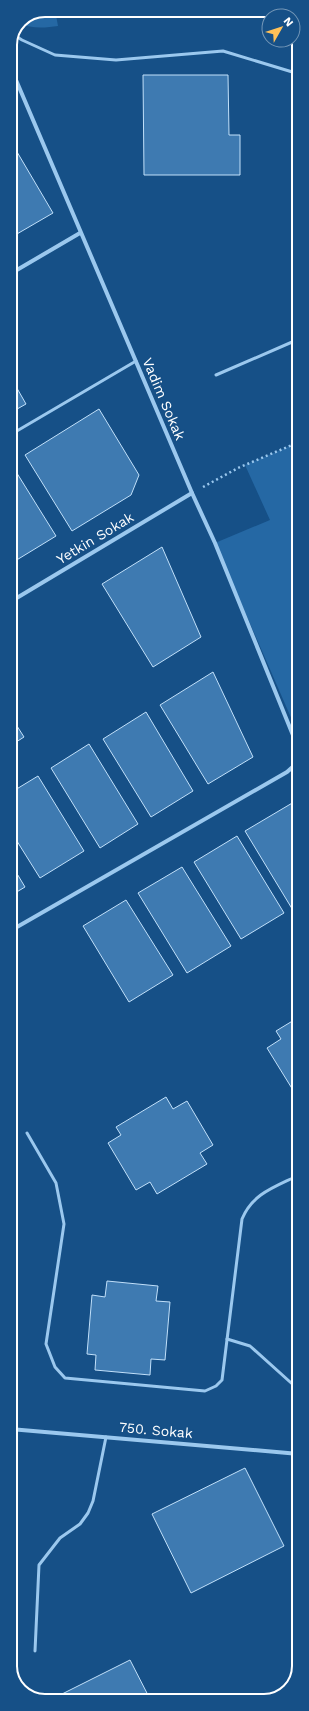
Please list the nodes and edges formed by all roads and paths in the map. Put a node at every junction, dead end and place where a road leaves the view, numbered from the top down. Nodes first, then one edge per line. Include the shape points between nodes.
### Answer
1 (18, 38) edge
2 (292, 72) edge
3 (17, 82) edge
4 (80, 233) junction
5 (17, 270) edge
6 (292, 342) edge
7 (136, 361) junction
8 (216, 375) dead end
9 (17, 431) edge
10 (292, 445) edge
11 (192, 493) junction
12 (17, 598) edge
13 (292, 733) edge
14 (292, 767) edge
15 (17, 927) edge
16 (27, 1134) dead end
17 (292, 1178) edge
18 (227, 1339) junction
19 (292, 1384) edge
20 (17, 1430) edge
21 (106, 1437) junction
22 (292, 1453) edge
23 (35, 1651) dead end

1 - 2 lane via 55,56 116,60 223,51
3 - 4 street, Vadim Sokak
4 - 5 street
4 - 7 street, Vadim Sokak
6 - 8 lane
7 - 9 lane
7 - 11 street, Vadim Sokak
10 - 11 path via 238,468
11 - 12 street, Yetkin Sokak
11 - 13 street, Vadim Sokak
14 - 15 street
16 - 18 lane via 56,1183 64,1224 46,1344 55,1367 65,1378 205,1391 222,1380
17 - 18 lane via 260,1194 246,1210 240,1230
18 - 19 lane via 250,1346
20 - 21 street, 750. Sokak
21 - 22 street, 750. Sokak
21 - 23 lane via 93,1501 88,1513 80,1524 60,1538 39,1565

